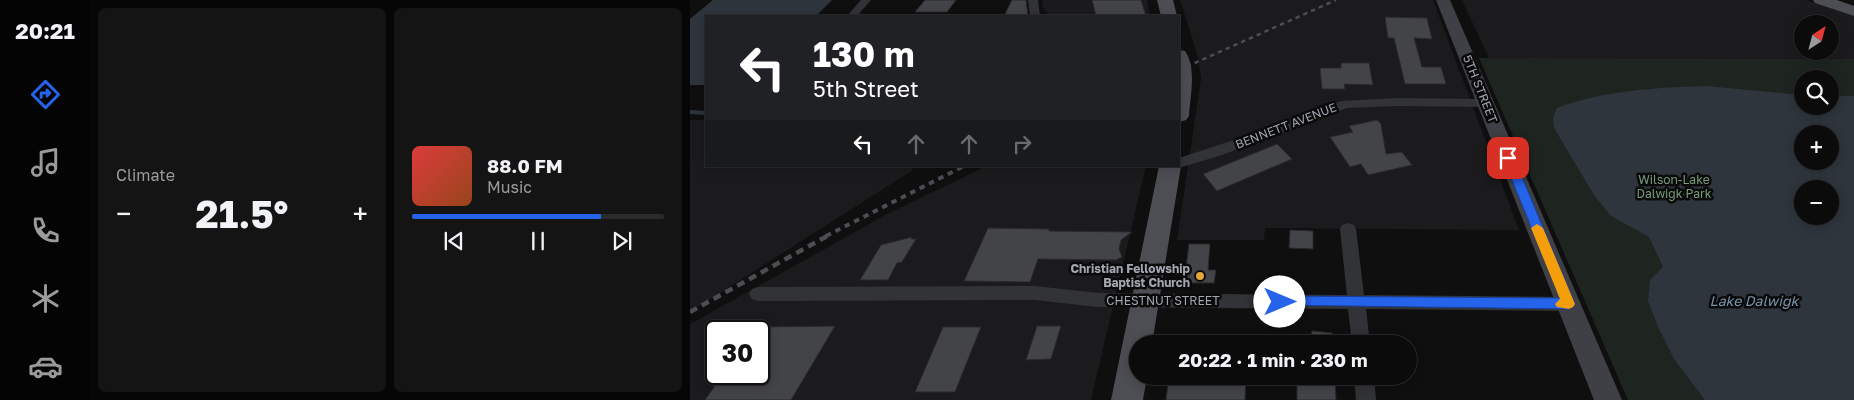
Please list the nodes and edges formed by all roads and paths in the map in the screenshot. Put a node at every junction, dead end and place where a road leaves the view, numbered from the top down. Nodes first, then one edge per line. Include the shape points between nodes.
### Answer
1 (866, 0) edge
2 (1033, 0) edge
3 (1164, 0) edge
4 (1443, 0) edge
5 (1821, 0) edge
6 (1839, 0) edge
7 (1854, 5) edge
8 (1854, 11) edge
9 (853, 15) edge
10 (1035, 15) edge
11 (1169, 15) edge
12 (1180, 59) edge
13 (1180, 100) edge
14 (1486, 104) junction
15 (1180, 163) edge
16 (1170, 167) edge
17 (1348, 229) dead end
18 (758, 294) dead end
19 (1145, 301) junction
20 (1356, 302) junction
21 (1569, 304) junction
22 (1360, 335) edge
23 (1365, 385) edge
24 (1127, 400) edge
25 (1366, 400) edge
26 (1608, 400) edge

1 - 9 street
2 - 10 street
3 - 11 main road
4 - 14 street, 5TH STREET
5 - 8 main road
6 - 7 main road
12 - 13 main road
14 - 15 street, BENNETT AVENUE via 1346,104
14 - 21 street, 5TH STREET
16 - 19 main road
17 - 20 street
18 - 19 street, CHESTNUT STREET via 1035,293
19 - 20 street, CHESTNUT STREET
19 - 24 main road
20 - 21 street, CHESTNUT STREET
20 - 22 street
21 - 26 street, 5TH STREET
23 - 25 street

